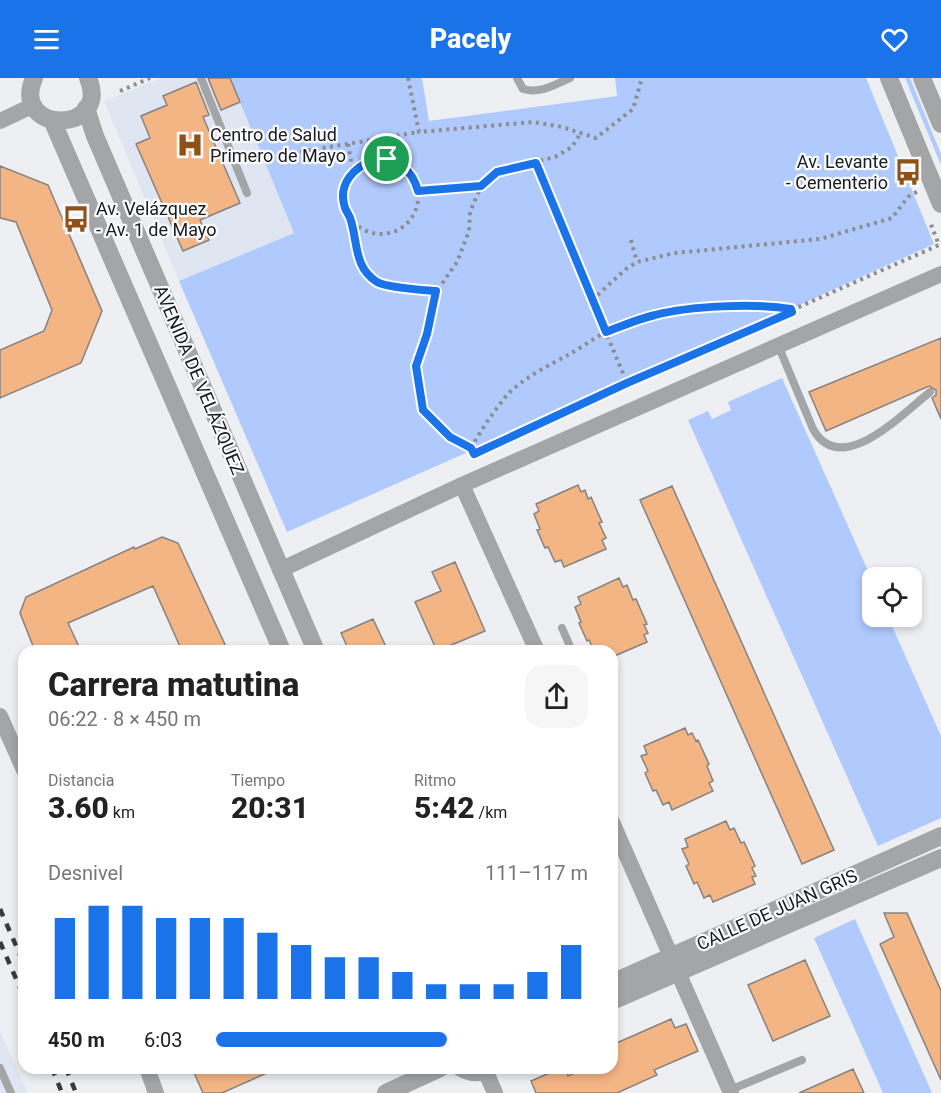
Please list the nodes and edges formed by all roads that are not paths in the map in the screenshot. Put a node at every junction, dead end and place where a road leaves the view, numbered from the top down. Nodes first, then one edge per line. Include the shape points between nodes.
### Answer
1 (34, 78) edge
2 (201, 78) edge
3 (517, 78) edge
4 (570, 78) edge
5 (889, 78) edge
6 (922, 78) edge
7 (91, 79) edge
8 (34, 105) junction
9 (86, 108) junction
10 (52, 120) junction
11 (0, 121) edge
12 (941, 124) edge
13 (247, 193) dead end
14 (934, 208) edge
15 (941, 274) edge
16 (778, 345) junction
17 (930, 392) dead end
18 (462, 485) junction
19 (280, 570) junction
20 (562, 628) dead end
21 (279, 645) edge
22 (313, 645) edge
23 (534, 645) edge
24 (569, 645) edge
25 (0, 716) edge
26 (18, 756) edge
27 (618, 836) edge
28 (941, 836) edge
29 (941, 858) edge
30 (674, 965) junction
31 (618, 981) edge
32 (618, 998) edge
33 (802, 1060) dead end
34 (0, 1068) edge
35 (149, 1074) edge
36 (427, 1074) edge
37 (489, 1074) edge
38 (731, 1092) edge
39 (11, 1093) edge
40 (156, 1093) edge
41 (386, 1093) edge
42 (495, 1093) edge

1 - 8 street
2 - 13 lane
3 - 4 lane via 523,89 533,92
5 - 14 street
6 - 12 street
7 - 9 street
8 - 10 street
8 - 11 street
9 - 10 street via 68,121
9 - 19 street, AVENIDA DE VELÁZQUEZ via 94,136
10 - 21 street, AVENIDA DE VELÁZQUEZ
15 - 16 street
16 - 17 lane via 813,429 819,440 834,448 849,448 867,441
16 - 18 street
18 - 19 street
18 - 23 street
19 - 22 street, AVENIDA DE VELÁZQUEZ
20 - 24 lane
25 - 26 street
27 - 30 street
28 - 30 street, CALLE DE JUAN GRIS
29 - 30 street, CALLE DE JUAN GRIS
30 - 31 street, CALLE DE JUAN GRIS
30 - 32 street, CALLE DE JUAN GRIS
30 - 38 street
33 - 38 lane
34 - 39 lane
35 - 40 street
36 - 41 street
37 - 42 street

